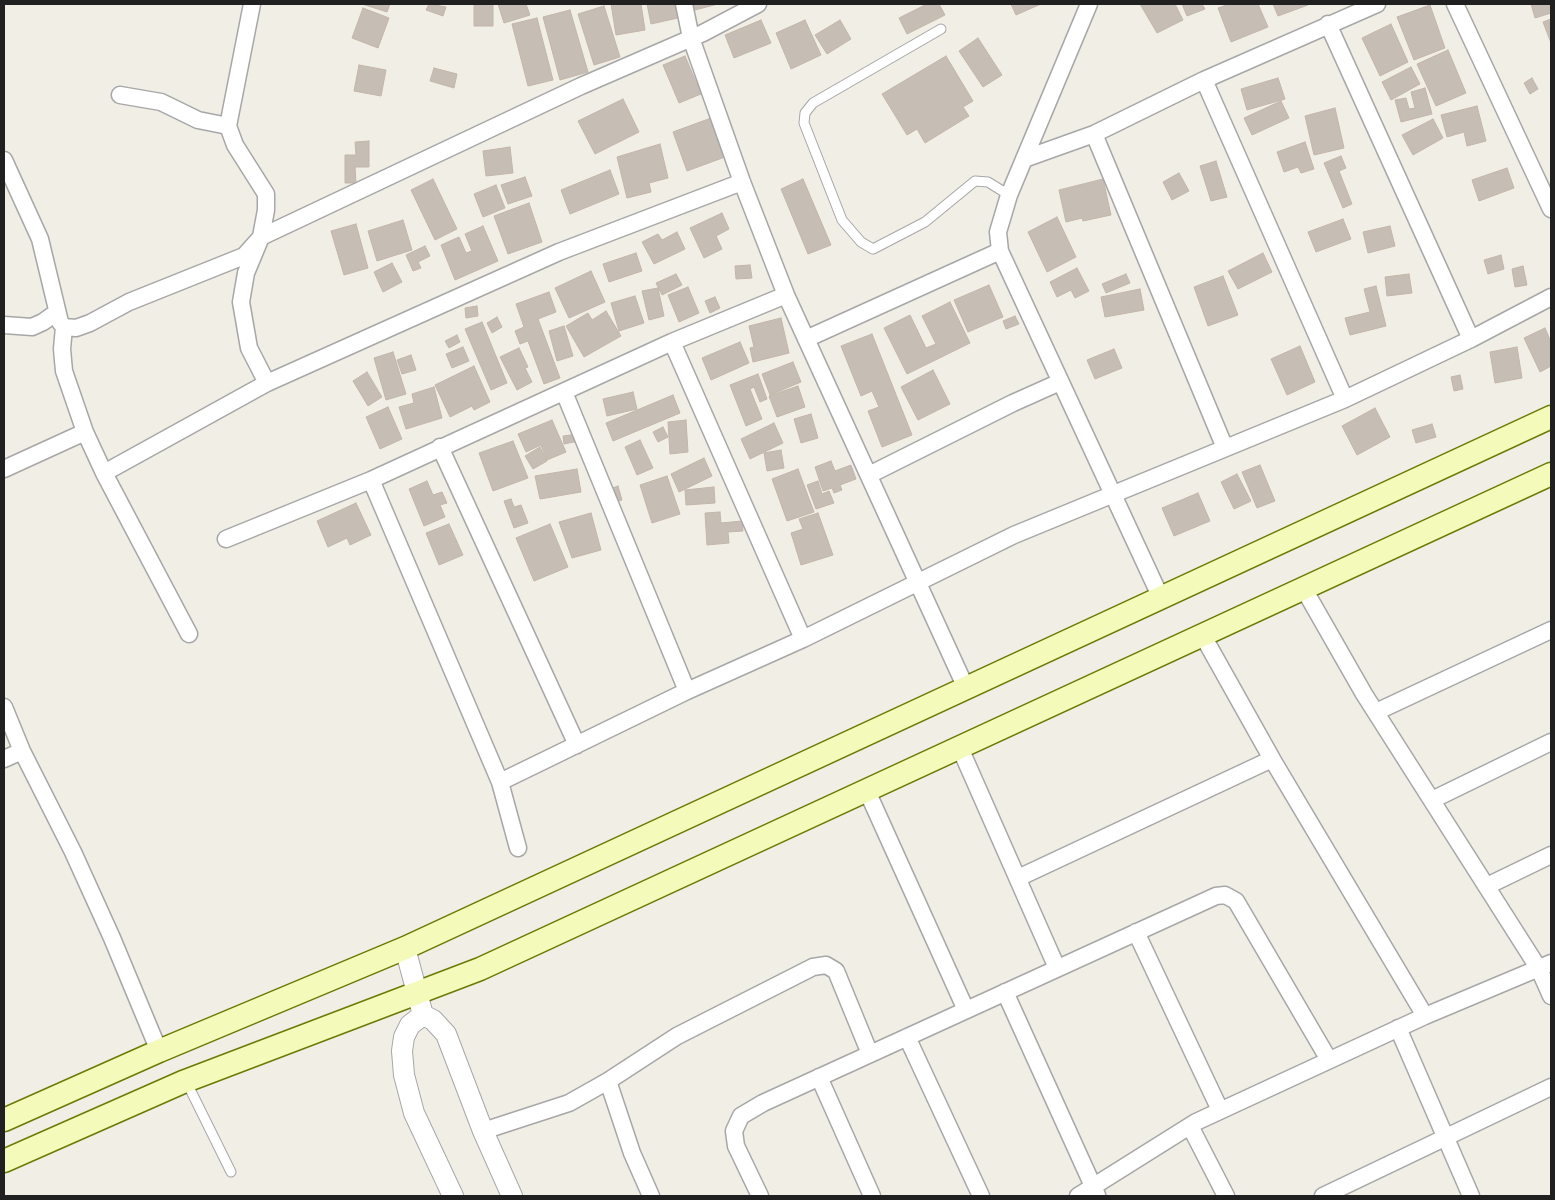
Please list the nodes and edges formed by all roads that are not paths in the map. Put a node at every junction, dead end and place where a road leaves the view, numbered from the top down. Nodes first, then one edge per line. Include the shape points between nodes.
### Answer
1 (252, 4) edge
2 (684, 4) edge
3 (758, 4) edge
4 (1089, 4) edge
5 (1377, 4) edge
6 (1455, 4) edge
7 (1328, 24) junction
8 (941, 29) dead end
9 (691, 38) junction
10 (1204, 80) junction
11 (120, 95) dead end
12 (228, 126) junction
13 (1094, 134) junction
14 (1024, 159) junction
15 (4, 160) edge
16 (742, 182) junction
17 (1009, 195) junction
18 (1551, 209) edge
19 (261, 237) junction
20 (1000, 251) junction
21 (786, 295) junction
22 (1551, 297) edge
23 (60, 319) junction
24 (4, 324) edge
25 (806, 339) junction
26 (1471, 339) junction
27 (672, 342) junction
28 (1060, 382) junction
29 (267, 383) junction
30 (564, 392) junction
31 (1345, 399) junction
32 (1551, 418) edge
33 (86, 432) junction
34 (440, 447) junction
35 (1225, 448) junction
36 (4, 469) edge
37 (104, 473) junction
38 (1551, 474) edge
39 (869, 475) junction
40 (371, 480) junction
41 (1112, 494) junction
42 (226, 539) dead end
43 (918, 583) junction
44 (1304, 590) junction
45 (1161, 598) junction
46 (1551, 630) edge
47 (189, 634) dead end
48 (1203, 636) junction
49 (803, 639) junction
50 (966, 688) junction
51 (687, 691) junction
52 (4, 707) edge
53 (1376, 712) junction
54 (1551, 742) edge
55 (577, 745) junction
56 (960, 748) junction
57 (22, 751) junction
58 (4, 759) edge
59 (1272, 759) junction
60 (500, 782) junction
61 (867, 791) junction
62 (1432, 800) junction
63 (518, 848) dead end
64 (1551, 856) edge
65 (1018, 878) junction
66 (1487, 886) junction
67 (1136, 932) junction
68 (405, 948) junction
69 (1545, 966) edge
70 (1057, 968) junction
71 (1005, 992) junction
72 (417, 994) junction
73 (1551, 996) edge
74 (966, 1010) junction
75 (423, 1015) junction
76 (1425, 1016) junction
77 (1398, 1028) junction
78 (907, 1037) junction
79 (159, 1051) junction
80 (870, 1054) junction
81 (1329, 1060) junction
82 (819, 1077) junction
83 (185, 1081) junction
84 (608, 1081) junction
85 (1551, 1087) edge
86 (1220, 1110) junction
87 (10, 1114) edge
88 (1190, 1126) junction
89 (483, 1131) junction
90 (1445, 1137) junction
91 (4, 1161) edge
92 (231, 1172) dead end
93 (1095, 1192) edge
94 (453, 1196) edge
95 (512, 1196) edge
96 (651, 1196) edge
97 (760, 1196) edge
98 (872, 1196) edge
99 (981, 1196) edge
100 (1078, 1196) edge
101 (1226, 1196) edge
102 (1323, 1196) edge
103 (1471, 1196) edge

1 - 12 street
2 - 9 street
3 - 9 street
4 - 14 street
5 - 7 street
6 - 18 street
7 - 10 street
7 - 26 street
8 - 17 lane via 813,103 805,113 804,123 842,220 861,242 872,249 925,222 975,181 988,182
9 - 16 street
9 - 19 street via 581,86
10 - 13 street
10 - 31 street
11 - 12 street via 161,102 198,120
12 - 19 street via 235,145 266,194
13 - 14 street
13 - 35 street
14 - 17 street
15 - 23 street via 40,240
16 - 21 street
16 - 29 street via 560,252
17 - 20 street via 998,232
19 - 23 street via 244,256 129,302 90,323 76,328
19 - 29 street via 246,273 241,302 249,348
20 - 25 street
20 - 28 street
21 - 25 street
21 - 27 street
22 - 26 street
23 - 24 street via 32,327
23 - 33 street via 64,372
25 - 39 street
26 - 31 street
27 - 30 street
27 - 49 street
28 - 39 street
28 - 41 street
29 - 37 street
30 - 34 street
30 - 51 street
31 - 35 street
32 - 45 main road
33 - 36 street
33 - 37 street
34 - 40 street
34 - 55 street
35 - 41 street
37 - 47 street
38 - 44 main road
39 - 43 street
40 - 42 street
40 - 60 street
41 - 43 street via 1014,535
41 - 45 street
43 - 49 street
43 - 50 street
44 - 48 main road
44 - 53 street
45 - 50 main road
46 - 53 street
48 - 56 main road
48 - 59 street
49 - 51 street
50 - 68 main road
51 - 55 street
52 - 57 street
53 - 62 street
54 - 62 street
55 - 60 street
56 - 61 main road
56 - 65 street
57 - 58 street
57 - 79 street via 73,852
59 - 65 street
59 - 76 street
60 - 63 street
61 - 72 main road via 480,969
61 - 74 street
62 - 66 street
64 - 66 street
65 - 70 street
66 - 69 street
67 - 70 street
67 - 81 street via 1216,896 1225,895 1236,901
67 - 86 street
68 - 72 street
68 - 79 main road
69 - 73 street
69 - 76 street
70 - 71 street
71 - 74 street
71 - 93 street
72 - 75 street
72 - 83 main road
74 - 78 street
75 - 89 street via 433,1020 446,1034
75 - 94 street via 410,1025 404,1037 404,1075 414,1113
76 - 77 street
77 - 81 street
77 - 90 street
78 - 80 street
78 - 99 street
79 - 87 main road
80 - 82 street
80 - 84 street via 836,971 826,965 813,967 677,1036
81 - 86 street
82 - 97 street via 740,1116 734,1131 736,1146
82 - 98 street
83 - 91 main road
83 - 92 lane
84 - 89 street via 569,1103
84 - 96 street via 632,1153
85 - 90 street
86 - 88 street
88 - 93 street
88 - 101 street
89 - 95 street
90 - 102 street
90 - 103 street
93 - 100 street

